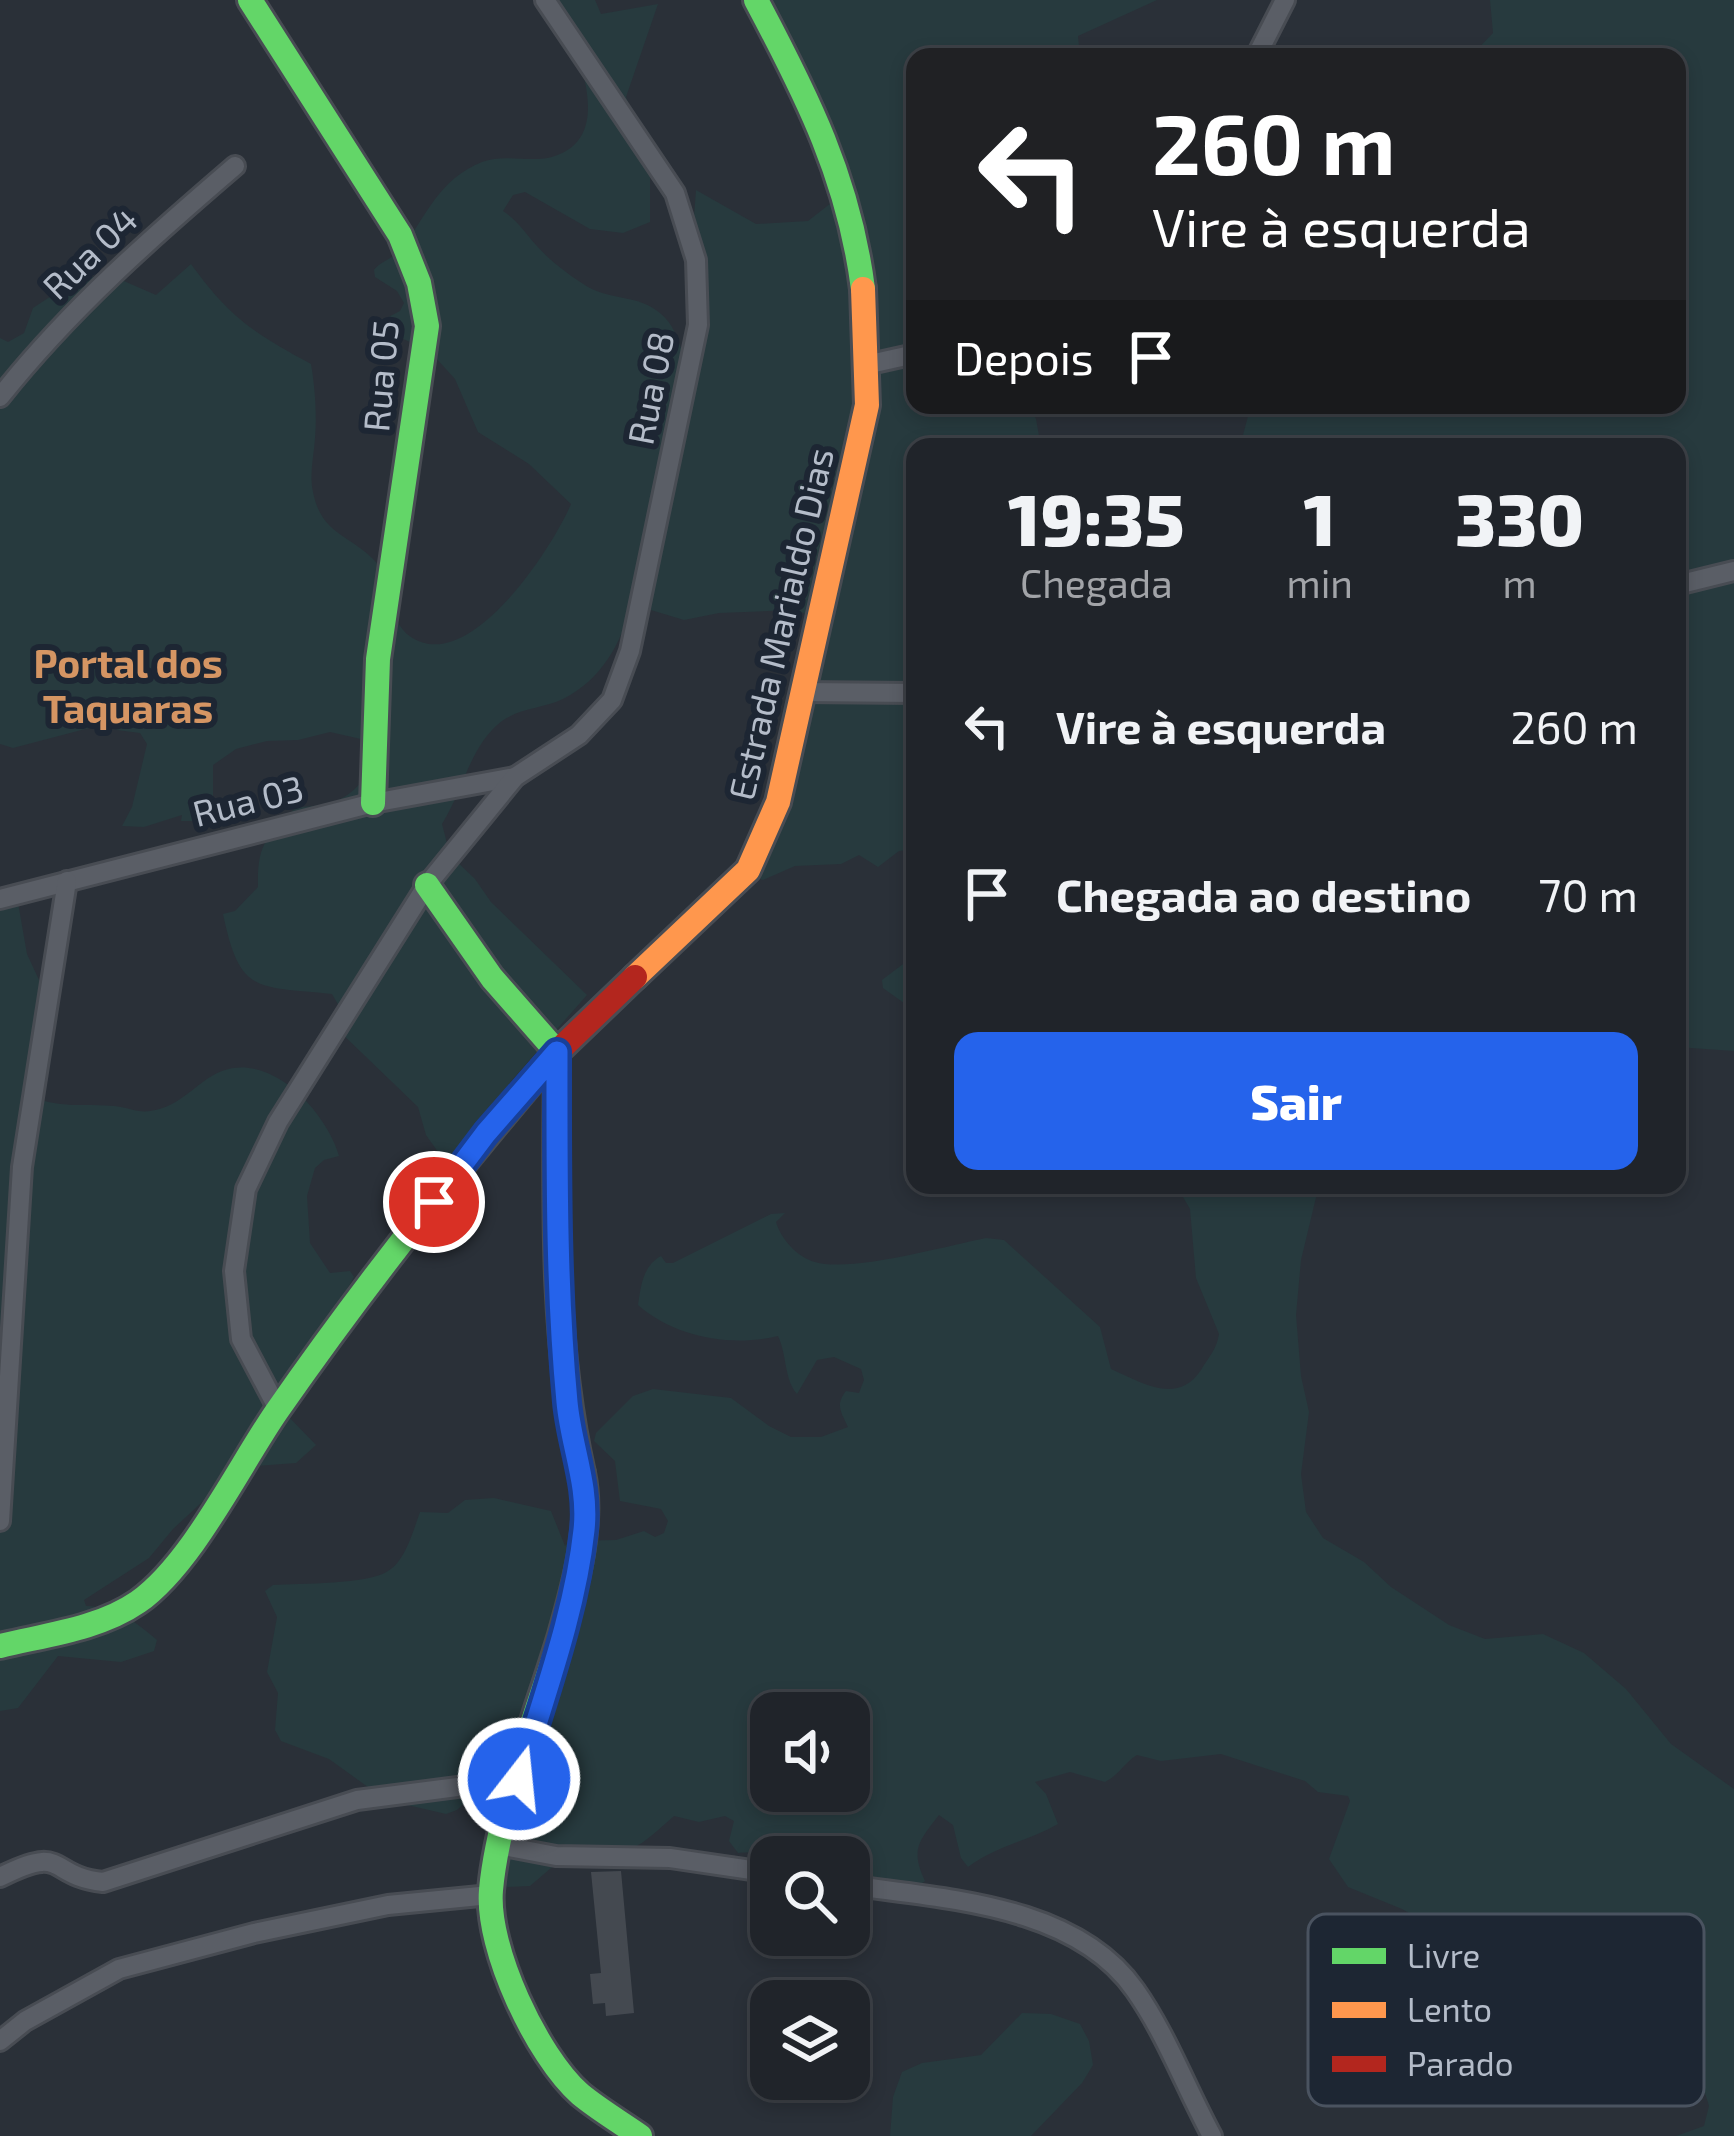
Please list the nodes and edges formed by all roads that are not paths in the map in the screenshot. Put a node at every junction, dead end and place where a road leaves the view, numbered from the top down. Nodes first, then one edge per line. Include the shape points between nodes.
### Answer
1 (250, 0) edge
2 (545, 0) edge
3 (756, 0) edge
4 (1285, 0) edge
5 (1261, 48) edge
6 (235, 166) dead end
7 (906, 356) edge
8 (870, 364) junction
9 (0, 397) edge
10 (1734, 571) edge
11 (1686, 583) edge
12 (801, 692) junction
13 (906, 693) edge
14 (515, 777) junction
15 (373, 803) junction
16 (68, 881) junction
17 (427, 885) junction
18 (0, 899) edge
19 (557, 1052) junction
20 (278, 1408) junction
21 (0, 1521) edge
22 (0, 1646) edge
23 (519, 1779) junction
24 (498, 1845) junction
25 (750, 1870) edge
26 (0, 1877) edge
27 (870, 1889) edge
28 (490, 1895) junction
29 (0, 2041) edge
30 (640, 2136) edge
31 (1212, 2136) edge

1 - 15 street, Rua 05 via 400,235 427,326 378,659
2 - 14 street, Rua 08 via 675,194 696,260 698,325 630,651 612,700 579,735
3 - 8 street, Estrada Marialdo Dias via 828,143 852,228
4 - 5 street
6 - 9 street, Rua 04 via 130,256
7 - 8 street
8 - 12 street, Estrada Marialdo Dias
10 - 11 street
12 - 13 street
12 - 19 street, Estrada Marialdo Dias via 784,793 748,870
14 - 15 street, Rua 03
14 - 17 street
15 - 16 street, Rua 03
16 - 18 street, Rua 03
16 - 21 street via 22,1167
17 - 19 street
17 - 20 street via 278,1122 246,1189 234,1271 241,1339
19 - 20 street, Estrada Marialdo Dias
19 - 23 street via 556,1220 584,1526
20 - 22 street, Estrada Marialdo Dias via 142,1600
23 - 24 street
23 - 26 street via 357,1800 103,1882 52,1859
24 - 25 street
24 - 28 street
27 - 31 street via 1025,1917 1106,1957 1154,2020
28 - 29 street via 388,1905 119,1969
28 - 30 street via 503,1964 545,2049 578,2092

